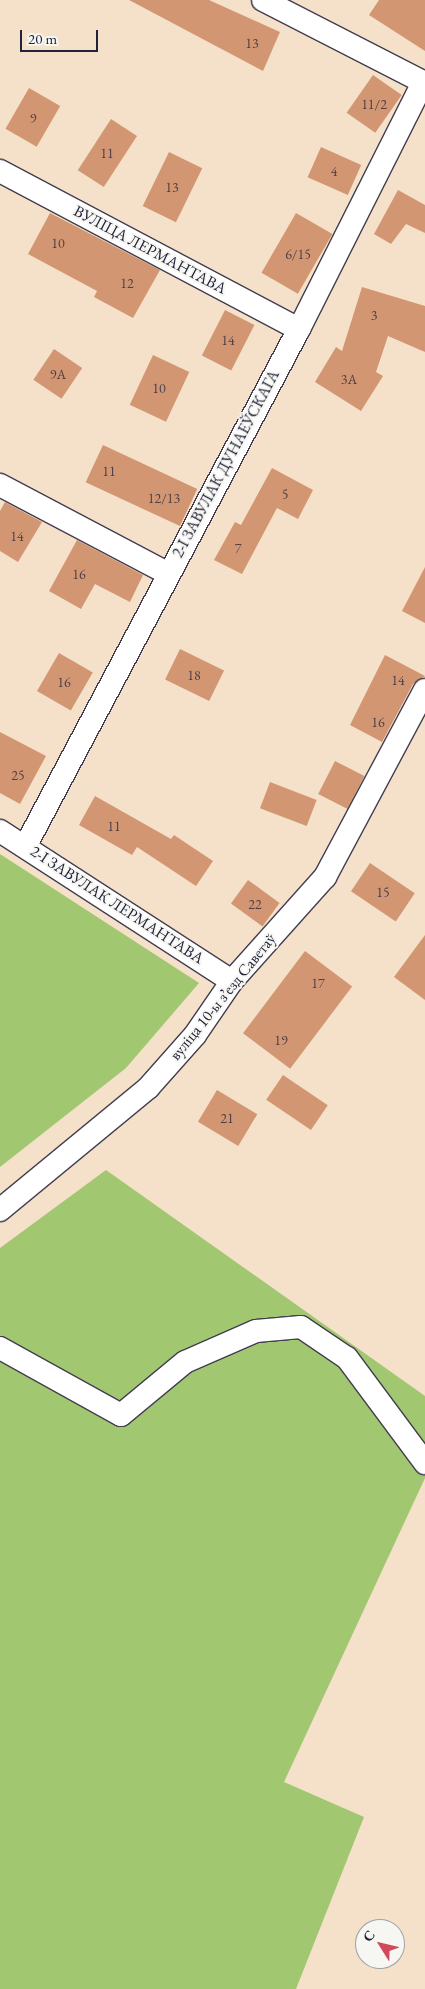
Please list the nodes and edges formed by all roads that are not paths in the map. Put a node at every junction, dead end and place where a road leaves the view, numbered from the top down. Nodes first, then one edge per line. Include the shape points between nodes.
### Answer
1 (263, 0) edge
2 (424, 82) edge
3 (0, 171) edge
4 (299, 329) junction
5 (0, 485) edge
6 (167, 573) junction
7 (425, 690) edge
8 (0, 831) edge
9 (26, 845) junction
10 (232, 981) junction
11 (0, 1210) edge
12 (0, 1348) edge
13 (425, 1463) edge

1 - 2 street
2 - 4 street, 2-І ЗАВУЛАК ДУНАЕЎСКАГА
3 - 4 street, ВУЛІЦА ЛЕРМАНТАВА
4 - 6 street, 2-І ЗАВУЛАК ДУНАЕЎСКАГА
5 - 6 street
6 - 9 street, 2-І ЗАВУЛАК ДУНАЕЎСКАГА
7 - 10 street, вуліца 10-ы зʼезд Саветаў via 325,878
8 - 9 street, 2-І ЗАВУЛАК ЛЕРМАНТАВА
9 - 10 street, 2-І ЗАВУЛАК ЛЕРМАНТАВА
10 - 11 street, вуліца 10-ы зʼезд Саветаў via 195,1035 148,1088
12 - 13 street via 121,1415 185,1362 256,1331 301,1327 347,1358

